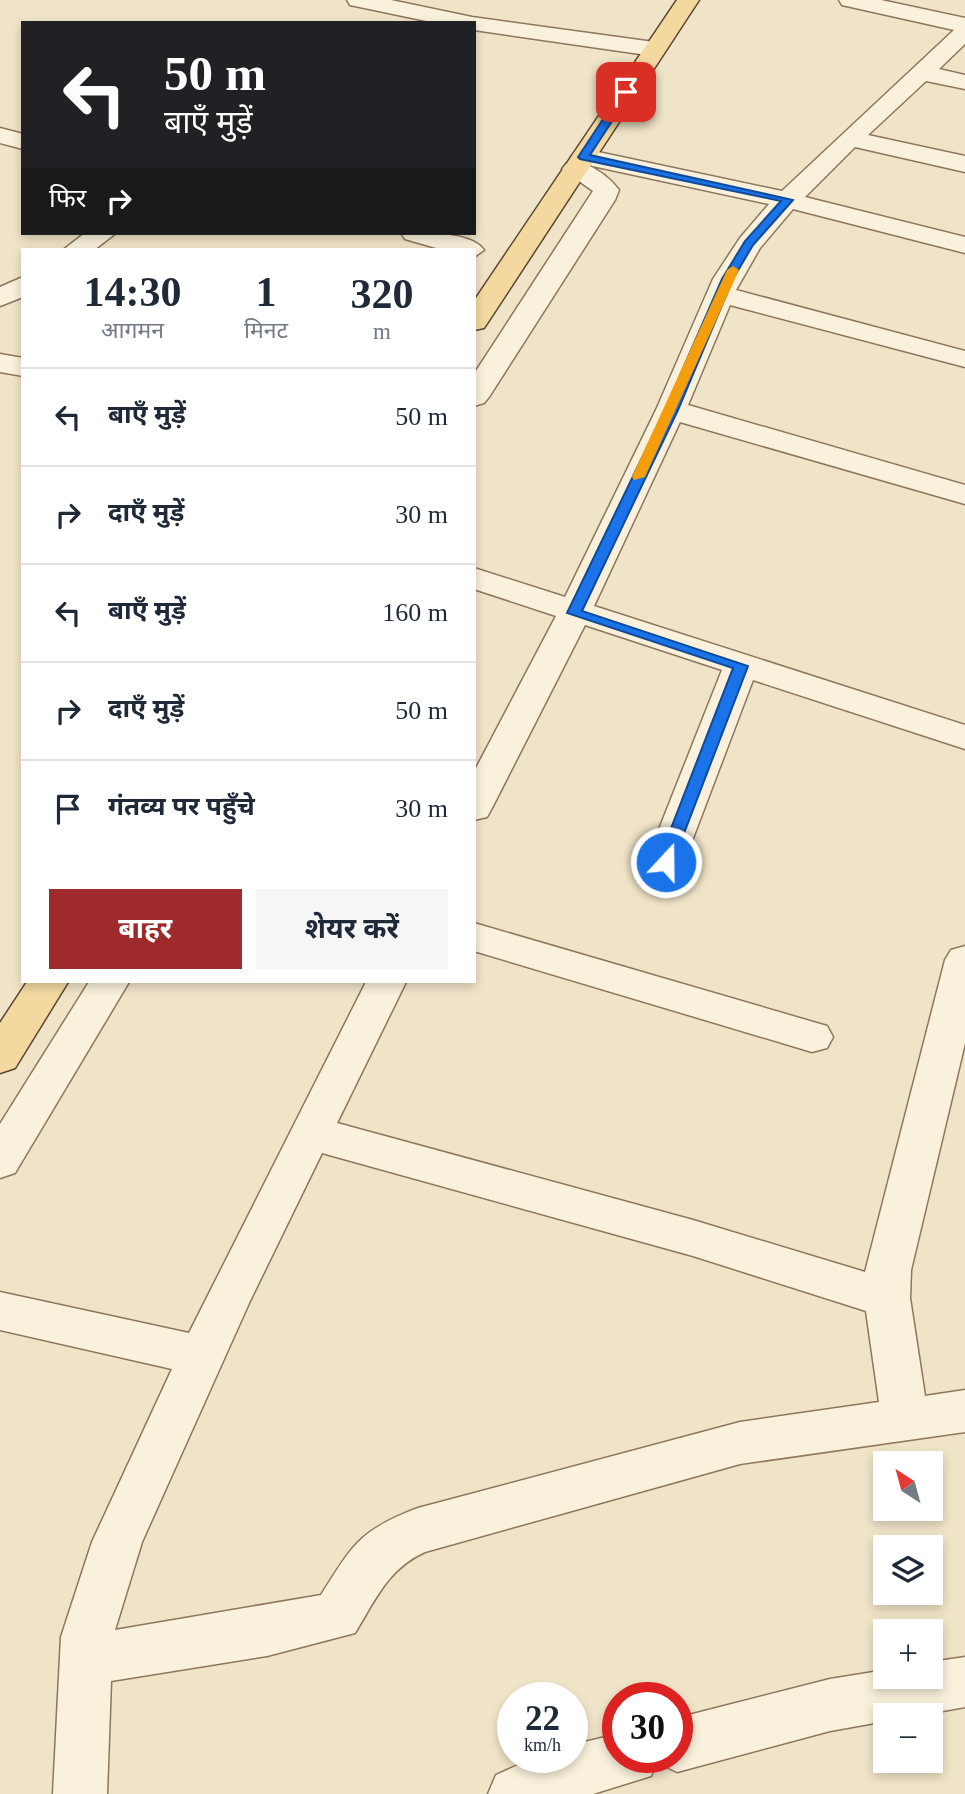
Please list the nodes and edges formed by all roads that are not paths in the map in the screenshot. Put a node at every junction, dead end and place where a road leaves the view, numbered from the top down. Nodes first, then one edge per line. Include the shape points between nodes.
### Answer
1 (358, 0) edge
2 (688, 0) edge
3 (850, 0) edge
4 (463, 21) edge
5 (476, 23) edge
6 (965, 25) edge
7 (965, 32) edge
8 (654, 49) junction
9 (919, 72) junction
10 (965, 82) edge
11 (0, 135) edge
12 (850, 138) junction
13 (21, 141) edge
14 (579, 163) junction
15 (965, 164) edge
16 (788, 200) junction
17 (100, 235) edge
18 (421, 235) edge
19 (965, 245) edge
20 (79, 248) edge
21 (463, 248) edge
22 (476, 252) edge
23 (513, 263) junction
24 (21, 286) edge
25 (721, 294) junction
26 (0, 298) edge
27 (476, 319) edge
28 (963, 359) dead end
29 (0, 363) edge
30 (21, 367) edge
31 (476, 394) edge
32 (671, 410) junction
33 (965, 495) edge
34 (476, 579) edge
35 (574, 613) junction
36 (741, 666) junction
37 (965, 737) edge
38 (476, 804) edge
39 (666, 862) dead end
40 (476, 938) edge
41 (965, 960) edge
42 (47, 983) edge
43 (108, 983) edge
44 (386, 983) edge
45 (812, 1037) dead end
46 (0, 1056) edge
47 (311, 1133) junction
48 (0, 1161) edge
49 (887, 1298) junction
50 (0, 1311) edge
51 (203, 1356) junction
52 (965, 1411) edge
53 (905, 1420) junction
54 (85, 1660) junction
55 (965, 1682) edge
56 (693, 1741) edge
57 (602, 1765) edge
58 (80, 1794) edge
59 (515, 1794) edge

1 - 4 street
2 - 8 main road
3 - 6 street
5 - 8 street
7 - 9 street
8 - 14 main road
9 - 10 street
9 - 12 street
11 - 13 street
12 - 15 street
12 - 16 street
14 - 16 street
14 - 23 main road
14 - 31 street via 606,190 602,200
16 - 19 street
16 - 25 street via 749,244
17 - 20 street
18 - 21 street
22 - 23 street
23 - 27 main road
24 - 26 street
25 - 28 street
25 - 32 street
29 - 30 street
32 - 33 street
32 - 35 street
34 - 35 street
35 - 36 street
35 - 38 street
36 - 37 street
36 - 39 street
40 - 45 street
41 - 49 street via 892,1244
42 - 46 main road
43 - 48 street
44 - 47 street
47 - 49 street via 693,1238
47 - 51 street
49 - 53 street
50 - 51 street
51 - 54 street via 117,1542 90,1625
52 - 53 street
53 - 54 street via 740,1443 418,1531 391,1541 372,1559 337,1616 267,1632
54 - 58 street
55 - 56 street via 830,1705
57 - 59 street via 551,1778

